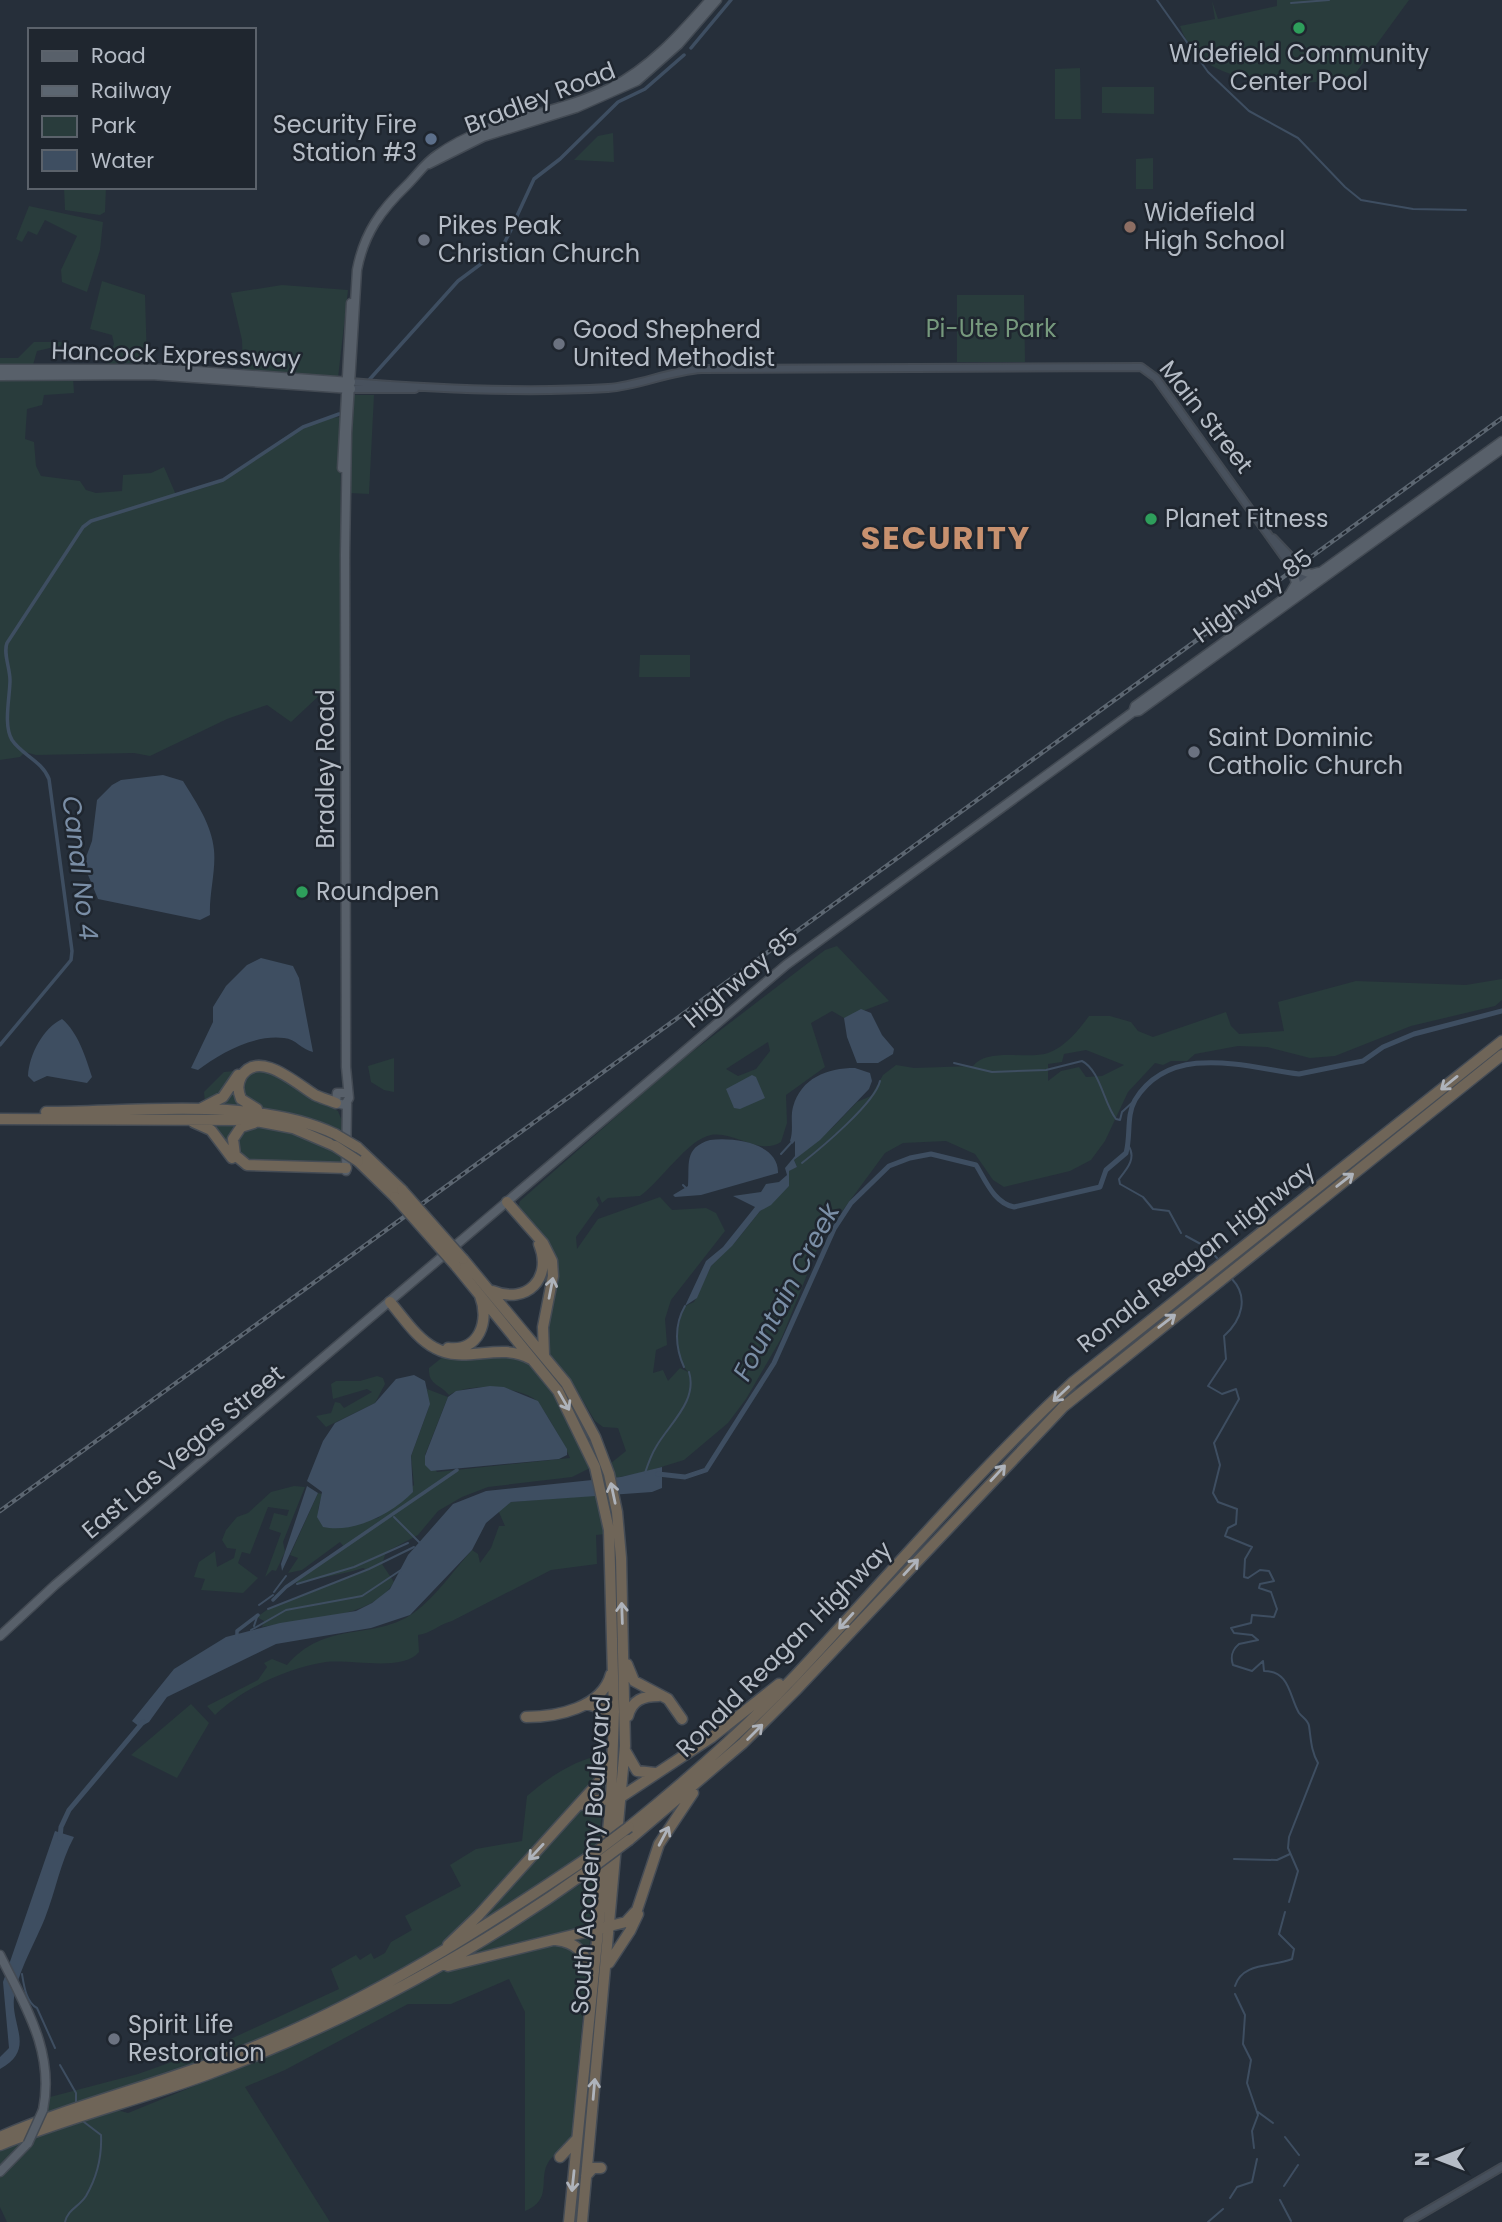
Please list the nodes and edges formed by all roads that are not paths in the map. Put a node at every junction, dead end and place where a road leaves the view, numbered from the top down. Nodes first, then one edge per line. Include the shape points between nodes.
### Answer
1 (710, 0) edge
2 (717, 0) edge
3 (429, 164) junction
4 (0, 369) edge
5 (0, 376) edge
6 (238, 377) junction
7 (348, 385) junction
8 (1502, 441) edge
9 (1502, 449) edge
10 (1426, 496) junction
11 (1378, 540) junction
12 (1327, 568) junction
13 (1296, 570) junction
14 (1307, 585) junction
15 (1287, 596) junction
16 (1133, 712) junction
17 (1502, 1041) edge
18 (1502, 1055) edge
19 (341, 1098) junction
20 (0, 1113) edge
21 (182, 1115) junction
22 (0, 1119) edge
23 (311, 1123) junction
24 (289, 1127) junction
25 (346, 1170) junction
26 (398, 1193) junction
27 (506, 1203) junction
28 (459, 1263) junction
29 (488, 1288) junction
30 (477, 1290) junction
31 (392, 1300) junction
32 (544, 1355) junction
33 (546, 1373) junction
34 (600, 1464) junction
35 (614, 1527) junction
36 (0, 1636) edge
37 (623, 1643) junction
38 (612, 1660) junction
39 (809, 1660) junction
40 (663, 1696) junction
41 (586, 1704) junction
42 (526, 1717) dead end
43 (682, 1719) dead end
44 (625, 1730) junction
45 (613, 1741) junction
46 (625, 1746) junction
47 (612, 1753) junction
48 (726, 1758) junction
49 (659, 1772) junction
50 (616, 1799) junction
51 (577, 1807) junction
52 (640, 1899) junction
53 (609, 1927) junction
54 (597, 1929) junction
55 (548, 1940) junction
56 (0, 1955) edge
57 (605, 1974) junction
58 (398, 1978) junction
59 (591, 1984) junction
60 (396, 1990) junction
61 (0, 2137) edge
62 (576, 2140) junction
63 (0, 2144) edge
64 (575, 2154) junction
65 (560, 2157) dead end
66 (588, 2157) junction
67 (1502, 2167) edge
68 (601, 2168) dead end
69 (0, 2170) edge
70 (587, 2174) junction
71 (569, 2222) edge
72 (582, 2222) edge
73 (1408, 2222) edge

1 - 3 main road, Bradley Road via 660,54 622,81 589,97 485,129 454,144
2 - 3 main road, Bradley Road via 662,62 619,91 483,137
3 - 7 main road, Bradley Road via 377,217 363,243 356,272
4 - 6 main road, Hancock Expressway via 152,368
5 - 6 main road, Hancock Expressway
6 - 7 main road, Hancock Expressway
6 - 7 main road, Hancock Expressway
7 - 13 main road, Main Street via 407,392 610,388 663,374 710,369 1141,367 1156,378
7 - 19 main road, Bradley Road via 341,439 346,1067
8 - 10 main road, Highway 85
9 - 11 main road, Highway 85
10 - 11 main road
10 - 12 main road, Highway 85
11 - 14 main road, Highway 85
12 - 13 main road via 1314,574
12 - 14 main road, Highway 85
13 - 14 main road, Main Street
13 - 15 main road via 1296,583
14 - 15 main road, Highway 85
14 - 16 main road, Highway 85
15 - 16 main road, Highway 85 via 1154,691
16 - 27 main road, Highway 85 via 793,959
17 -> 39 highway, Ronald Reagan Highway via 1073,1382
48 -> 18 highway, Ronald Reagan Highway via 811,1675 1063,1407
19 - 21 highway via 323,1094 274,1065 258,1062 242,1069 218,1102
19 - 23 highway via 318,1097 269,1067 254,1066 243,1073 238,1088 246,1104
19 - 25 main road, Bradley Road
20 - 21 highway, South Academy Boulevard
21 - 22 highway, South Academy Boulevard
21 - 23 highway, South Academy Boulevard via 261,1112
21 - 24 highway, South Academy Boulevard
21 - 25 highway via 211,1130 234,1161 246,1169
23 - 26 highway, South Academy Boulevard, bridge via 357,1147
24 - 25 highway via 245,1125 233,1139 235,1155 251,1166
24 - 26 highway, South Academy Boulevard, bridge via 335,1146
26 - 28 highway, South Academy Boulevard, bridge
27 - 29 highway via 539,1245 544,1266 539,1281 526,1293 511,1296
27 - 31 main road, Highway 85
32 -> 27 highway via 552,1261 544,1243
28 - 29 highway, South Academy Boulevard
28 - 30 highway, South Academy Boulevard
29 - 32 highway, South Academy Boulevard
30 - 31 highway via 485,1312 483,1326 473,1341 455,1349 433,1341
30 - 33 highway, South Academy Boulevard
31 - 33 highway via 435,1348 455,1354 515,1352
31 - 36 main road, East Las Vegas Street
32 - 34 highway, South Academy Boulevard via 586,1417
33 -> 34 highway, South Academy Boulevard
34 - 35 highway, South Academy Boulevard
37 -> 35 highway, South Academy Boulevard
35 - 38 highway, South Academy Boulevard
37 - 40 highway via 631,1676
37 - 44 highway, South Academy Boulevard
38 - 41 highway via 604,1691
38 - 45 highway, South Academy Boulevard
39 - 49 highway via 712,1737
39 - 58 highway, Ronald Reagan Highway, bridge via 733,1737 629,1827 505,1916
40 - 43 highway
40 - 44 highway via 636,1701
41 - 42 highway via 552,1715
41 - 45 highway via 607,1712
44 - 46 highway, South Academy Boulevard
45 - 47 highway, South Academy Boulevard
46 - 49 highway via 637,1771
46 - 50 highway, South Academy Boulevard
47 - 50 highway, South Academy Boulevard
47 - 51 highway via 604,1776
52 -> 48 highway via 668,1827
48 - 60 highway, Ronald Reagan Highway, bridge via 589,1870
49 - 50 highway
50 - 51 highway via 593,1800
50 - 53 highway, South Academy Boulevard
50 - 54 highway, South Academy Boulevard
51 -> 58 highway via 454,1940
52 - 53 highway via 630,1919
52 - 57 highway via 635,1923
53 - 54 highway
53 - 57 highway, South Academy Boulevard
54 - 55 highway
54 - 59 highway, South Academy Boulevard
55 - 59 highway via 581,1951 589,1964
55 - 60 highway via 472,1958
56 - 69 main road, bridge via 45,2058 47,2082 43,2110 28,2143
66 -> 57 highway, South Academy Boulevard
58 - 61 highway, Ronald Reagan Highway via 288,2033 219,2061
59 - 62 highway, South Academy Boulevard
60 - 63 highway, Ronald Reagan Highway via 240,2062
62 - 64 highway, South Academy Boulevard
62 - 65 highway
62 - 66 highway
64 - 70 highway via 583,2158
64 -> 71 highway, South Academy Boulevard
66 - 70 highway, South Academy Boulevard
67 - 73 main road
68 - 70 highway
70 - 72 highway, South Academy Boulevard

